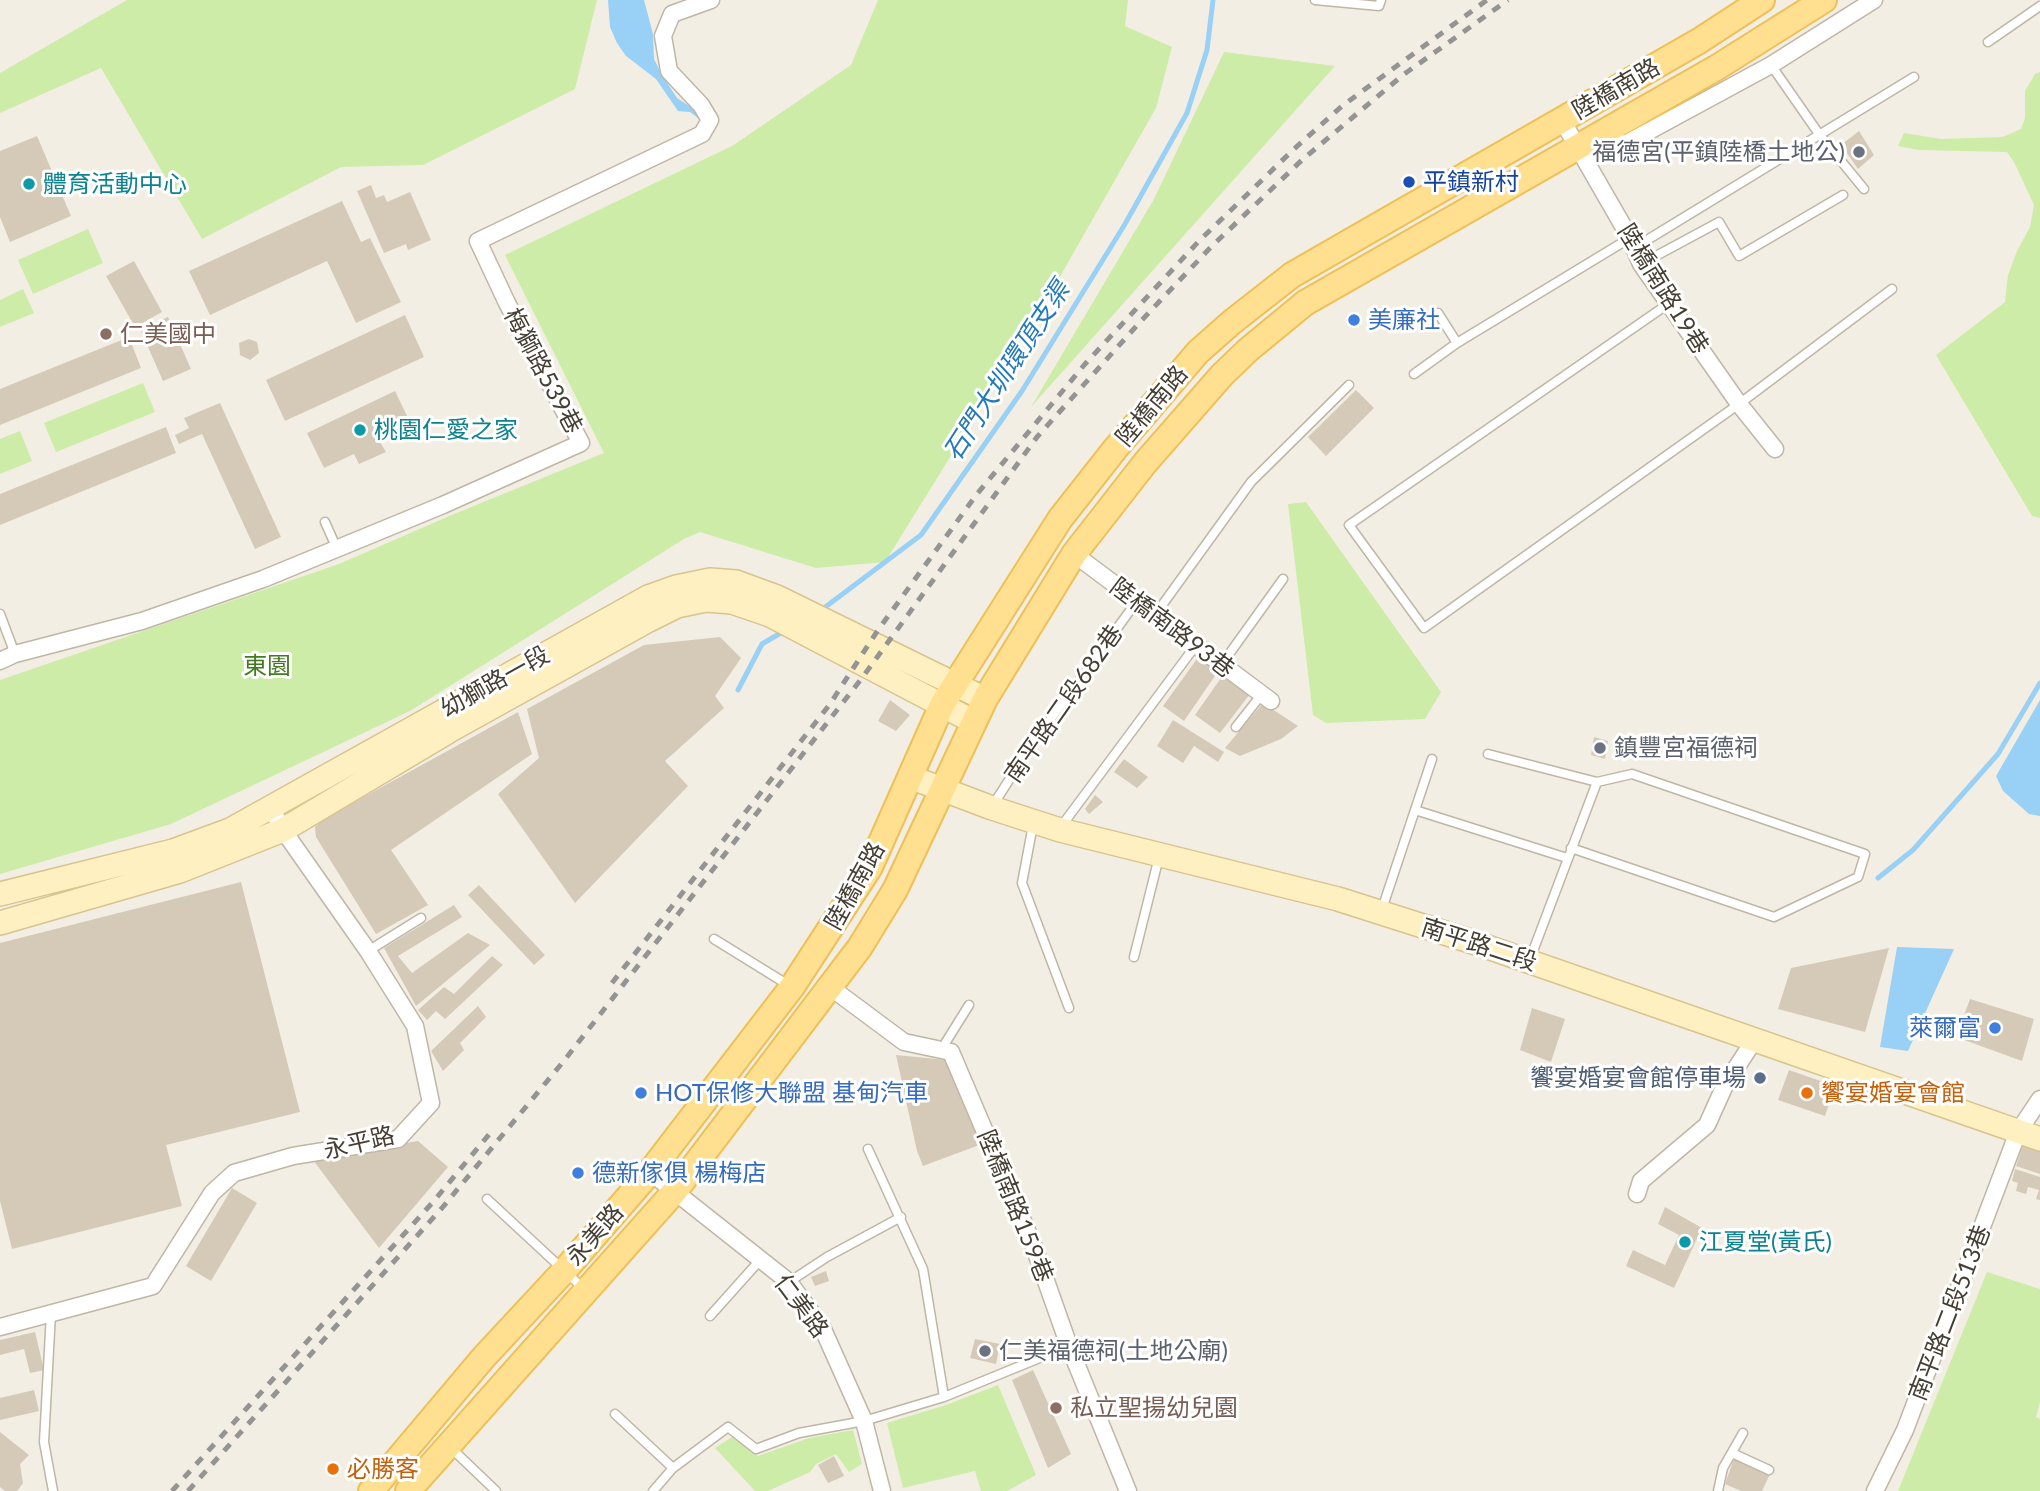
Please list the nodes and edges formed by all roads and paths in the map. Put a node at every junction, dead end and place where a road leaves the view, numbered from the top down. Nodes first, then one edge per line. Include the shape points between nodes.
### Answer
1 (712, 0) edge
2 (1315, 0) edge
3 (1381, 0) edge
4 (1762, 0) edge
5 (1824, 0) edge
6 (1874, 0) edge
7 (2040, 6) edge
8 (1988, 42) dead end
9 (1771, 65) junction
10 (1914, 77) dead end
11 (1562, 120) junction
12 (1819, 134) junction
13 (1577, 149) junction
14 (1864, 189) dead end
15 (1843, 195) dead end
16 (1632, 243) junction
17 (1641, 264) junction
18 (1892, 289) dead end
19 (1668, 304) junction
20 (1438, 313) dead end
21 (1457, 343) junction
22 (1414, 374) dead end
23 (1349, 386) dead end
24 (1739, 404) junction
25 (1774, 449) dead end
26 (325, 522) dead end
27 (337, 549) junction
28 (1074, 554) junction
29 (1283, 579) dead end
30 (1137, 601) junction
31 (0, 614) edge
32 (1155, 615) junction
33 (1196, 645) junction
34 (7, 658) edge
35 (1222, 664) junction
36 (955, 683) junction
37 (1266, 698) joint
38 (985, 699) junction
39 (942, 705) junction
40 (974, 722) junction
41 (1237, 727) dead end
42 (1488, 754) dead end
43 (1433, 759) dead end
44 (910, 777) junction
45 (1597, 782) junction
46 (943, 789) junction
47 (271, 808) junction
48 (992, 808) junction
49 (1415, 810) junction
50 (1034, 822) junction
51 (283, 830) junction
52 (1059, 830) junction
53 (1571, 848) junction
54 (1159, 854) junction
55 (1567, 858) junction
56 (0, 893) edge
57 (1380, 912) junction
58 (421, 918) dead end
59 (0, 923) edge
60 (714, 939) dead end
61 (368, 950) junction
62 (1135, 957) dead end
63 (1529, 961) junction
64 (799, 977) junction
65 (830, 987) junction
66 (969, 1005) dead end
67 (1069, 1008) dead end
68 (1755, 1039) junction
69 (941, 1050) junction
70 (2040, 1099) edge
71 (2018, 1132) junction
72 (2040, 1139) edge
73 (868, 1149) dead end
74 (650, 1172) junction
75 (675, 1191) junction
76 (1637, 1194) dead end
77 (487, 1199) dead end
78 (901, 1217) junction
79 (761, 1258) junction
80 (564, 1271) junction
81 (789, 1282) junction
82 (586, 1291) junction
83 (51, 1313) junction
84 (710, 1316) dead end
85 (0, 1327) edge
86 (1069, 1346) junction
87 (944, 1398) junction
88 (615, 1414) dead end
89 (864, 1421) junction
90 (1743, 1433) dead end
91 (449, 1446) junction
92 (1732, 1452) junction
93 (673, 1468) junction
94 (1769, 1470) dead end
95 (52, 1491) edge
96 (371, 1491) edge
97 (408, 1491) edge
98 (496, 1491) edge
99 (653, 1491) edge
100 (882, 1491) edge
101 (1128, 1491) edge
102 (1718, 1491) edge
103 (1875, 1491) edge

1 - 27 street, 梅獅路539巷 via 672,14 663,36 669,71 710,120 702,134 478,241 581,443
2 - 3 lane via 1379,6
4 - 11 main road, 陸橋南路
5 - 13 main road, 陸橋南路
6 - 9 street, 陸橋南路
7 - 8 lane
9 - 12 lane
9 - 13 street, 陸橋南路 via 1627,143
10 - 12 lane
11 - 13 street, 陸橋南路19巷
11 - 36 main road, 陸橋南路 via 1292,275 1198,352 1059,519
12 - 14 lane
12 - 16 lane
13 - 16 street, 陸橋南路19巷
13 - 28 main road, 陸橋南路 via 1404,255 1306,303 1222,375
15 - 17 lane via 1739,256 1719,222
16 - 17 street, 陸橋南路19巷
16 - 21 lane
17 - 19 street, 陸橋南路19巷
18 - 24 lane
19 - 24 street, 陸橋南路19巷
19 - 24 lane via 1349,525 1424,628
20 - 21 lane
21 - 22 lane
23 - 32 lane via 1251,482
24 - 25 street, 陸橋南路19巷
26 - 27 lane
27 - 34 street, 梅獅路539巷 via 142,621
28 - 30 street, 陸橋南路93巷
28 - 38 main road, 陸橋南路
29 - 35 lane
30 - 32 street, 陸橋南路93巷
30 - 48 lane, 南平路二段682巷 via 1029,749
31 - 34 lane
32 - 33 street, 陸橋南路93巷
33 - 35 street, 陸橋南路93巷
33 - 52 lane
35 - 37 street, 陸橋南路93巷
36 - 38 street, 幼獅路一段
36 - 39 main road, 陸橋南路
36 - 47 street, 幼獅路一段 via 776,597 736,582 710,580 648,597
37 - 41 lane
38 - 40 main road, 陸橋南路
39 - 40 street, 幼獅路一段
39 - 44 main road, 陸橋南路
39 - 51 street, 幼獅路一段 via 770,615 732,602 706,600 677,606 649,620
40 - 46 main road, 陸橋南路
42 - 45 lane
43 - 49 lane
44 - 46 street, 南平路二段
44 - 64 main road, 陸橋南路 via 870,867
45 - 53 lane
45 - 53 lane via 1632,774 1865,854 1858,877 1774,917
46 - 48 street, 南平路二段
46 - 65 main road, 陸橋南路 via 895,890
47 - 51 street, 永平路
47 - 56 street, 幼獅路一段 via 230,830 173,851
48 - 50 street, 南平路二段
49 - 55 lane
49 - 57 lane
50 - 52 street, 南平路二段
50 - 67 lane via 1022,883
51 - 59 street, 幼獅路一段 via 180,871
51 - 61 street, 永平路
52 - 54 street, 南平路二段
53 - 55 lane
54 - 57 street, 南平路二段
54 - 62 lane
55 - 63 lane
57 - 63 street, 南平路二段
58 - 61 lane
60 - 64 lane
61 - 83 street, 永平路 via 415,1027 431,1103 416,1122 398,1139 293,1156 234,1173 212,1193 153,1286
63 - 68 street, 南平路二段
64 - 74 main road, 永美路
65 - 69 street via 904,1042
65 - 75 main road, 永美路
66 - 69 lane
68 - 71 street, 南平路二段
68 - 76 street via 1725,1085 1707,1125 1641,1181
69 - 86 street, 陸橋南路159巷 via 951,1052 1034,1247
70 - 71 street, 南平路二段513巷
71 - 72 street, 南平路二段
71 - 103 street, 南平路二段513巷 via 1905,1430
73 - 78 lane
74 - 75 street, 仁美路
74 - 80 main road, 永美路
75 - 79 street, 仁美路
75 - 82 main road, 永美路
77 - 80 lane
78 - 81 lane
78 - 87 lane via 923,1269
79 - 81 street, 仁美路
79 - 84 lane
80 - 82 lane
80 - 96 main road, 永美路
81 - 89 street, 仁美路 via 822,1327
82 - 91 main road, 永美路
83 - 85 street, 永平路
83 - 95 lane via 44,1442
86 - 87 lane
86 - 101 street, 陸橋南路159巷
87 - 89 lane
88 - 93 lane
89 - 93 lane via 799,1433 756,1449 729,1427
89 - 100 street, 仁美路
90 - 92 lane
91 - 97 main road, 永美路
91 - 98 lane
92 - 94 lane
92 - 102 lane
93 - 99 lane

